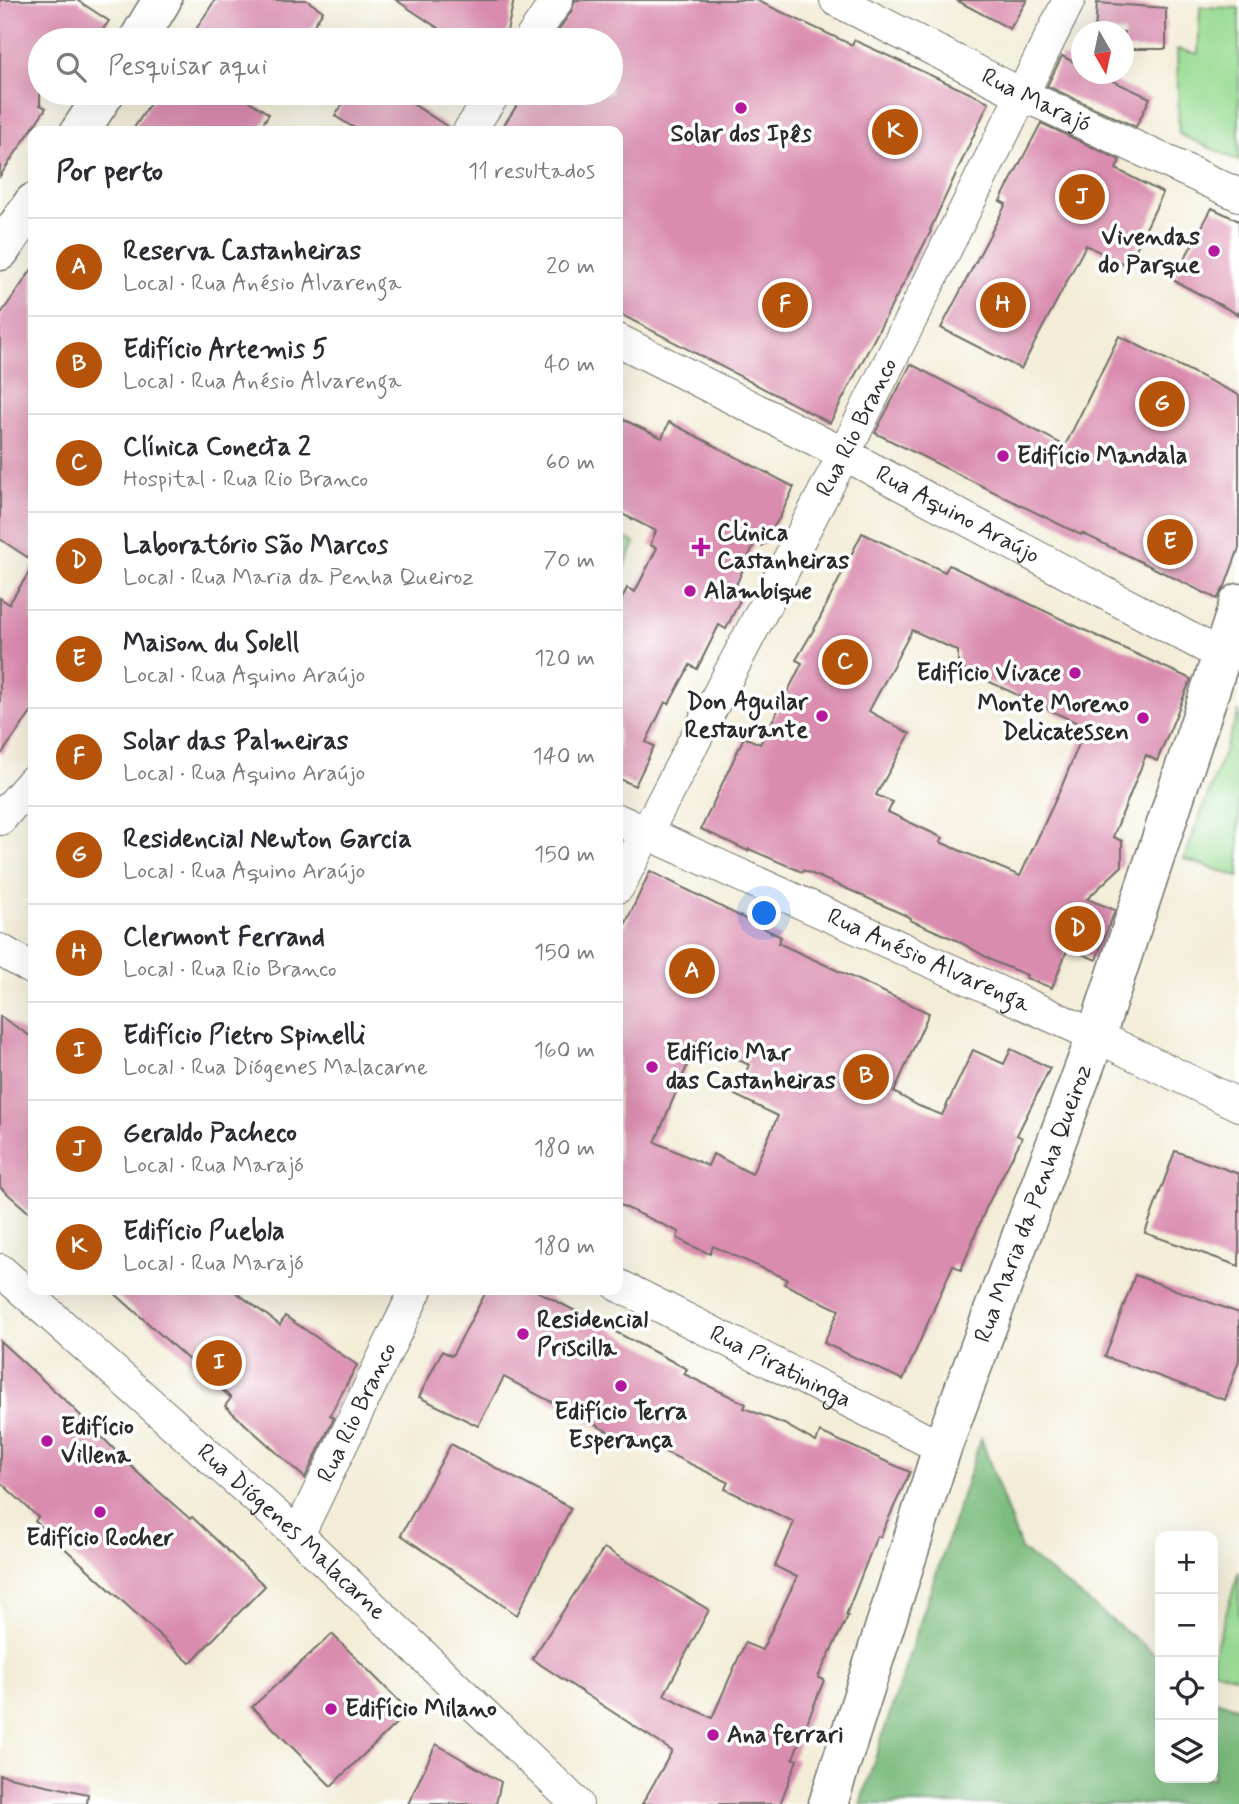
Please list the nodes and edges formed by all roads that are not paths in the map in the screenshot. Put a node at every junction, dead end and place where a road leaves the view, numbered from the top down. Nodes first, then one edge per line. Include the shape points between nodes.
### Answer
1 (162, 0) edge
2 (557, 0) edge
3 (836, 0) edge
4 (1069, 0) edge
5 (145, 28) edge
6 (538, 28) edge
7 (1021, 94) junction
8 (97, 105) edge
9 (487, 105) edge
10 (83, 126) edge
11 (472, 126) edge
12 (1239, 195) edge
13 (28, 210) edge
14 (0, 251) edge
15 (623, 343) edge
16 (844, 454) junction
17 (1239, 603) edge
18 (1221, 655) junction
19 (28, 787) edge
20 (0, 819) edge
21 (631, 827) edge
22 (623, 864) edge
23 (0, 950) edge
24 (28, 966) edge
25 (1096, 1036) junction
26 (1239, 1105) edge
27 (0, 1269) edge
28 (623, 1288) edge
29 (28, 1294) edge
30 (29, 1295) edge
31 (414, 1295) edge
32 (942, 1448) junction
33 (298, 1535) junction
34 (576, 1804) edge
35 (828, 1804) edge

1 - 5 street
2 - 6 street
3 - 7 street, Rua Marajó
4 - 7 street, Rua Rio Branco
7 - 12 street, Rua Marajó
7 - 16 street, Rua Rio Branco
8 - 10 street
9 - 11 street
13 - 14 street
15 - 16 street, Rua Aquino Araújo
16 - 18 street, Rua Aquino Araújo
16 - 21 street, Rua Rio Branco
17 - 18 street, Rua Maria da Penha Queiroz
18 - 25 street, Rua Maria da Penha Queiroz
19 - 20 street
21 - 22 street, Rua Rio Branco
21 - 25 street, Rua Anésio Alvarenga
23 - 24 street
25 - 26 street, Rua Anésio Alvarenga
25 - 32 street, Rua Maria da Penha Queiroz
27 - 29 street, Rua Diógenes Malacarne
28 - 32 street, Rua Piratininga
30 - 33 street, Rua Diógenes Malacarne
31 - 33 street, Rua Rio Branco
32 - 35 street, Rua Maria da Penha Queiroz
33 - 34 street, Rua Diógenes Malacarne

